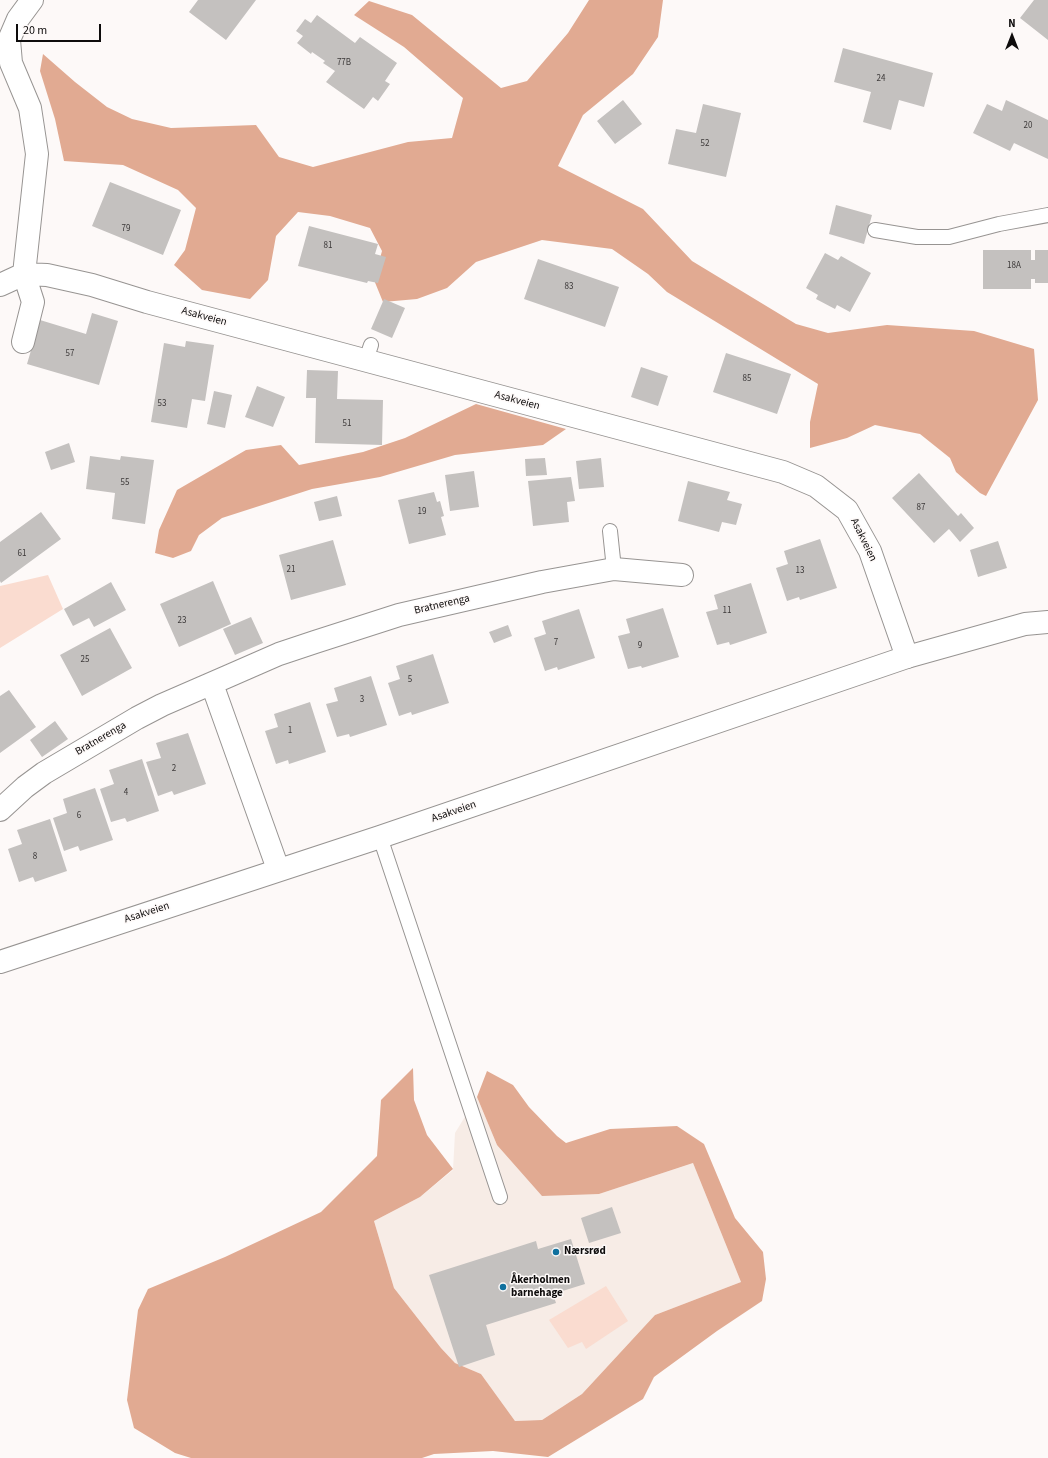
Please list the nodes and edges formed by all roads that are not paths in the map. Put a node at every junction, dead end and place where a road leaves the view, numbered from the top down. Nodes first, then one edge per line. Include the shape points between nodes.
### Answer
1 (32, 0) edge
2 (1048, 215) edge
3 (875, 230) dead end
4 (24, 274) junction
5 (0, 285) edge
6 (23, 342) dead end
7 (610, 531) dead end
8 (614, 569) junction
9 (682, 575) dead end
10 (1048, 622) edge
11 (907, 657) junction
12 (212, 684) junction
13 (0, 810) edge
14 (380, 837) junction
15 (278, 869) junction
16 (0, 962) edge
17 (500, 1197) dead end

1 - 4 street via 18,19 9,40 11,63 30,108 37,154
2 - 3 lane via 949,237 917,237
4 - 5 street, Asakveien
4 - 6 street via 33,302
4 - 11 street, Asakveien via 47,275 92,285 147,302 369,353 783,472 816,486 848,510 870,551
7 - 8 lane
8 - 9 street, Bratnerenga
8 - 12 street, Bratnerenga via 528,585 399,615 279,654
10 - 11 street, Asakveien via 1025,624
11 - 14 street, Asakveien
12 - 13 street, Bratnerenga via 162,705 90,745 44,773
12 - 15 street
14 - 15 street, Asakveien
14 - 17 lane
15 - 16 street, Asakveien

